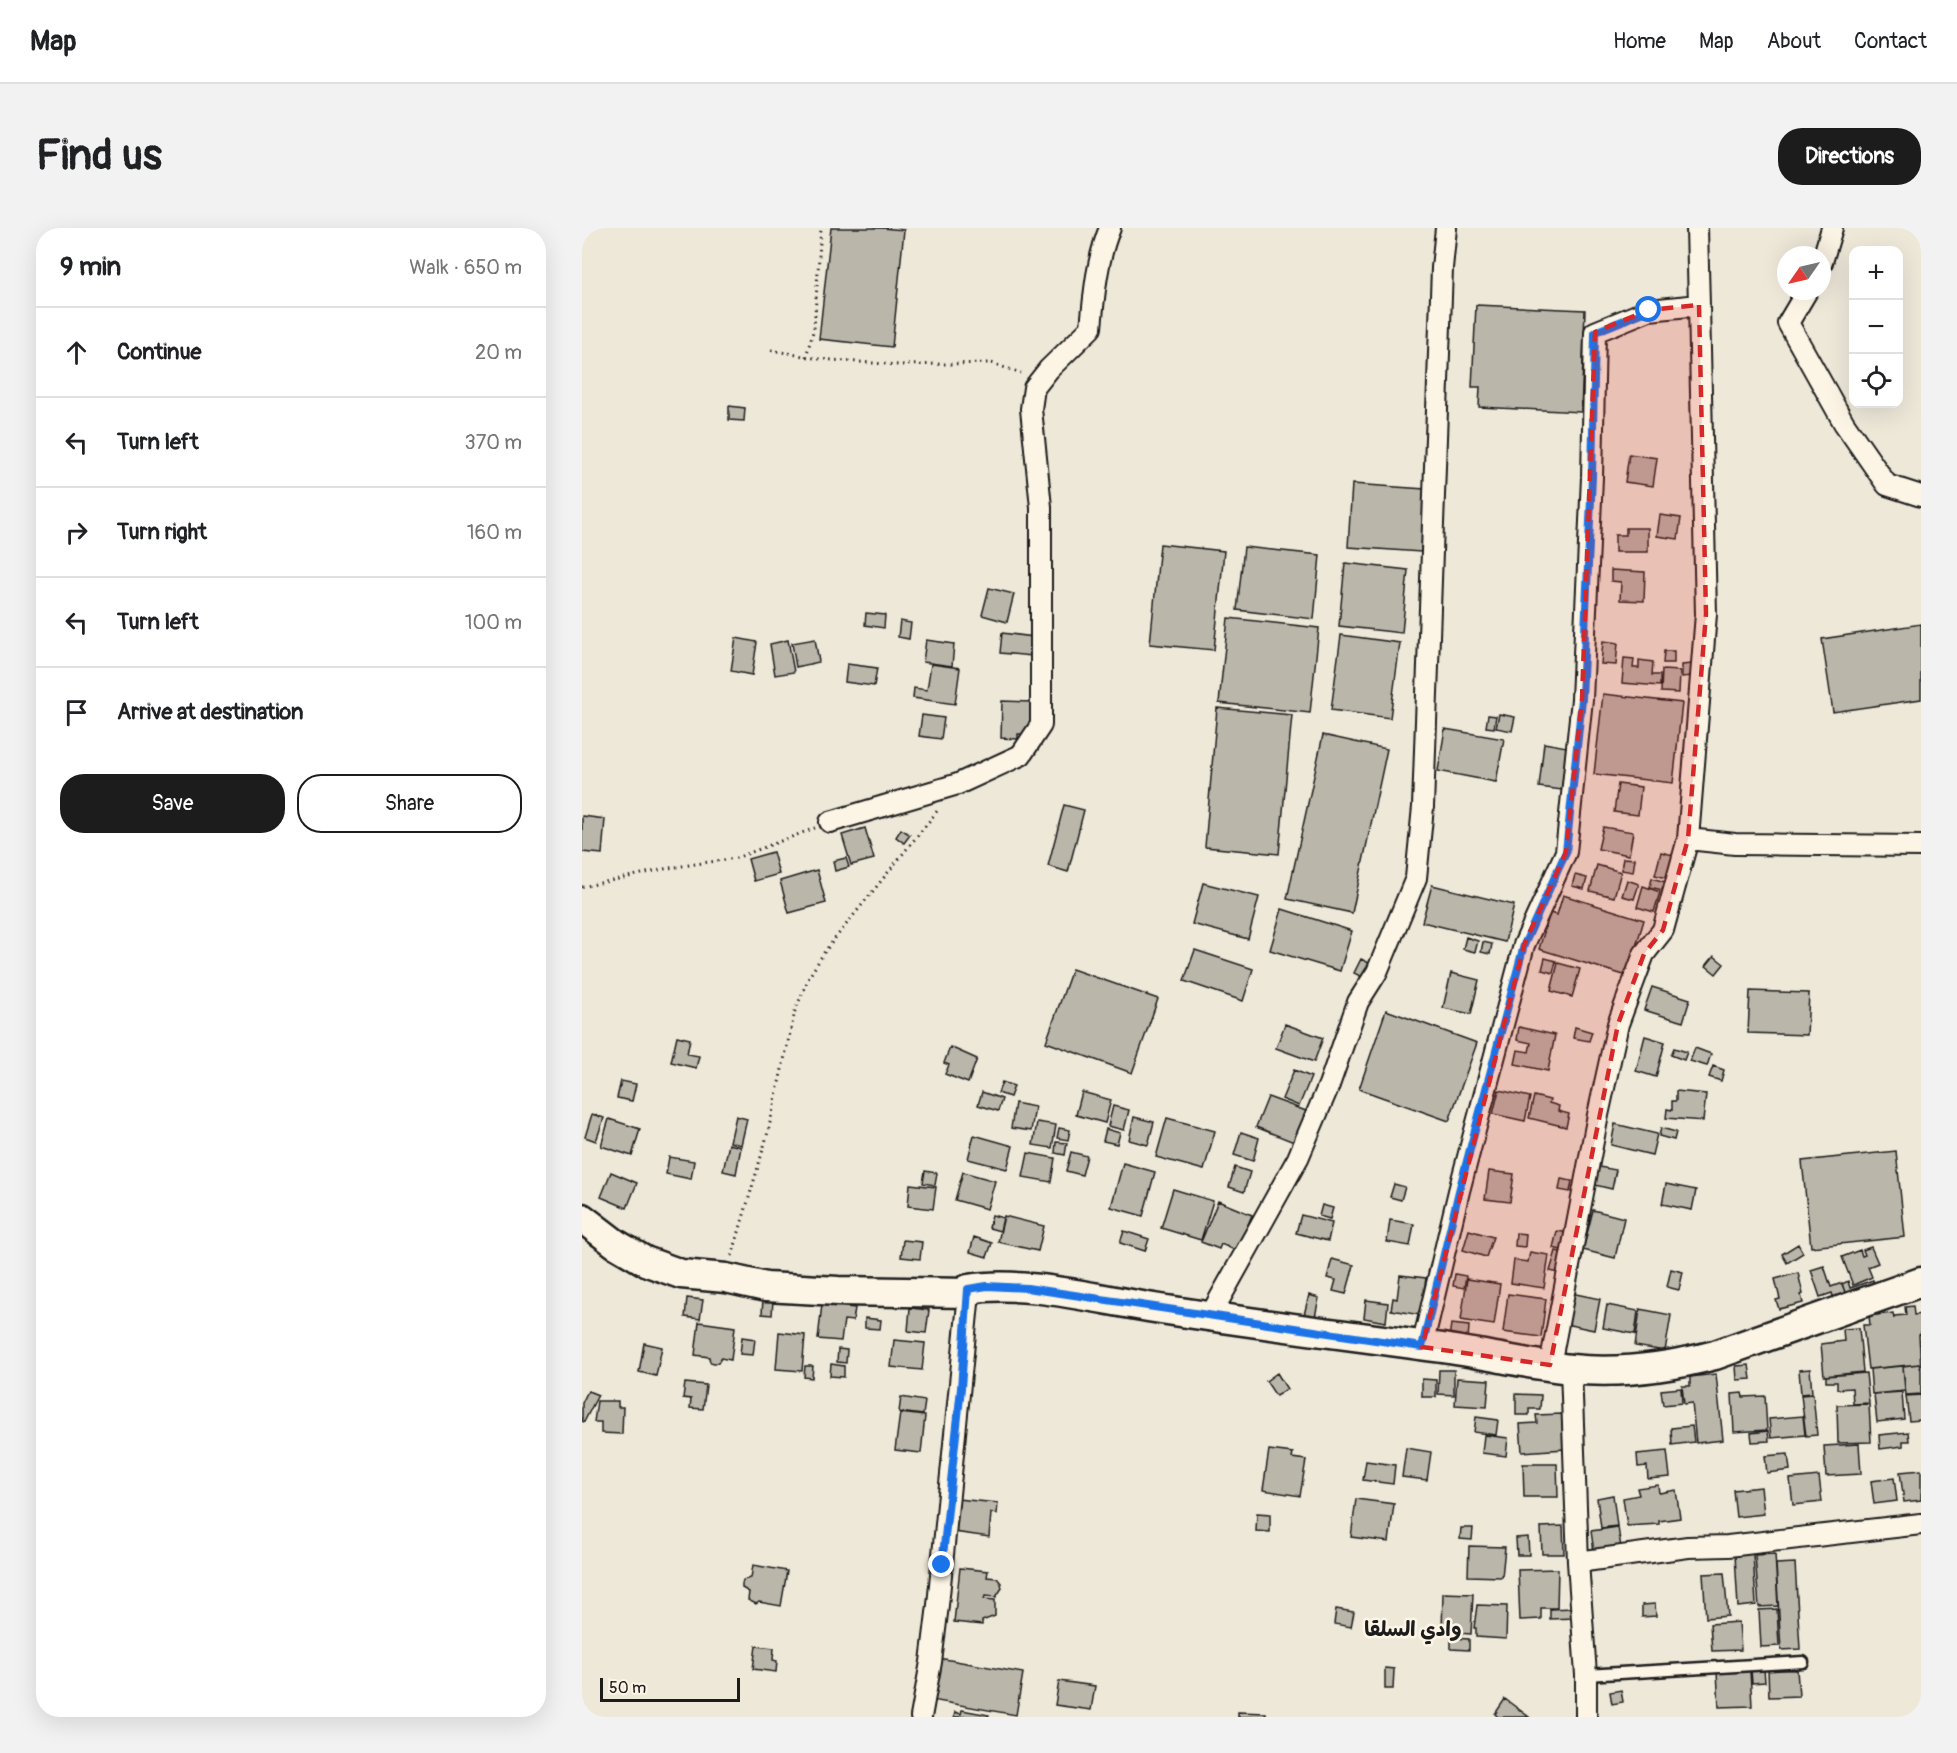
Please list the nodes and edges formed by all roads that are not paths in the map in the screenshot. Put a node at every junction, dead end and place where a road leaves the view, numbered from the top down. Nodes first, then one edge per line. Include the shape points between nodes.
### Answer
1 (1110, 228) edge
2 (1446, 228) edge
3 (1697, 228) edge
4 (1832, 228) edge
5 (1827, 246) edge
6 (1802, 300) edge
7 (1700, 305) junction
8 (1921, 496) edge
9 (830, 822) road end
10 (1688, 839) junction
11 (1921, 846) edge
12 (582, 1218) edge
13 (1921, 1282) edge
14 (969, 1293) junction
15 (1210, 1316) junction
16 (1422, 1347) junction
17 (1561, 1367) junction
18 (1921, 1524) edge
19 (1578, 1562) junction
20 (1803, 1662) dead end
21 (1586, 1675) junction
22 (921, 1717) edge
23 (1587, 1717) edge

1 - 9 street via 1094,291 1091,328 1034,388 1031,409 1041,507 1041,725 1021,755 958,784
2 - 15 street via 1423,807 1416,878 1377,972 1358,1002 1298,1158
3 - 7 street
4 - 5 street
6 - 8 street via 1788,323 1844,423 1887,485
7 - 10 street via 1706,614
7 - 16 street via 1649,310 1595,332 1582,699 1566,852 1524,945
10 - 11 street via 1735,844
10 - 17 street via 1663,930 1644,954 1618,1024 1598,1115
12 - 14 street via 645,1261 681,1274 778,1288
13 - 17 street via 1681,1364 1608,1370
14 - 15 street via 968,1289 987,1286 1027,1288
14 - 22 street via 938,1605
15 - 16 street
16 - 17 street
17 - 19 street
18 - 19 street
19 - 21 street
20 - 21 lane
21 - 23 street

